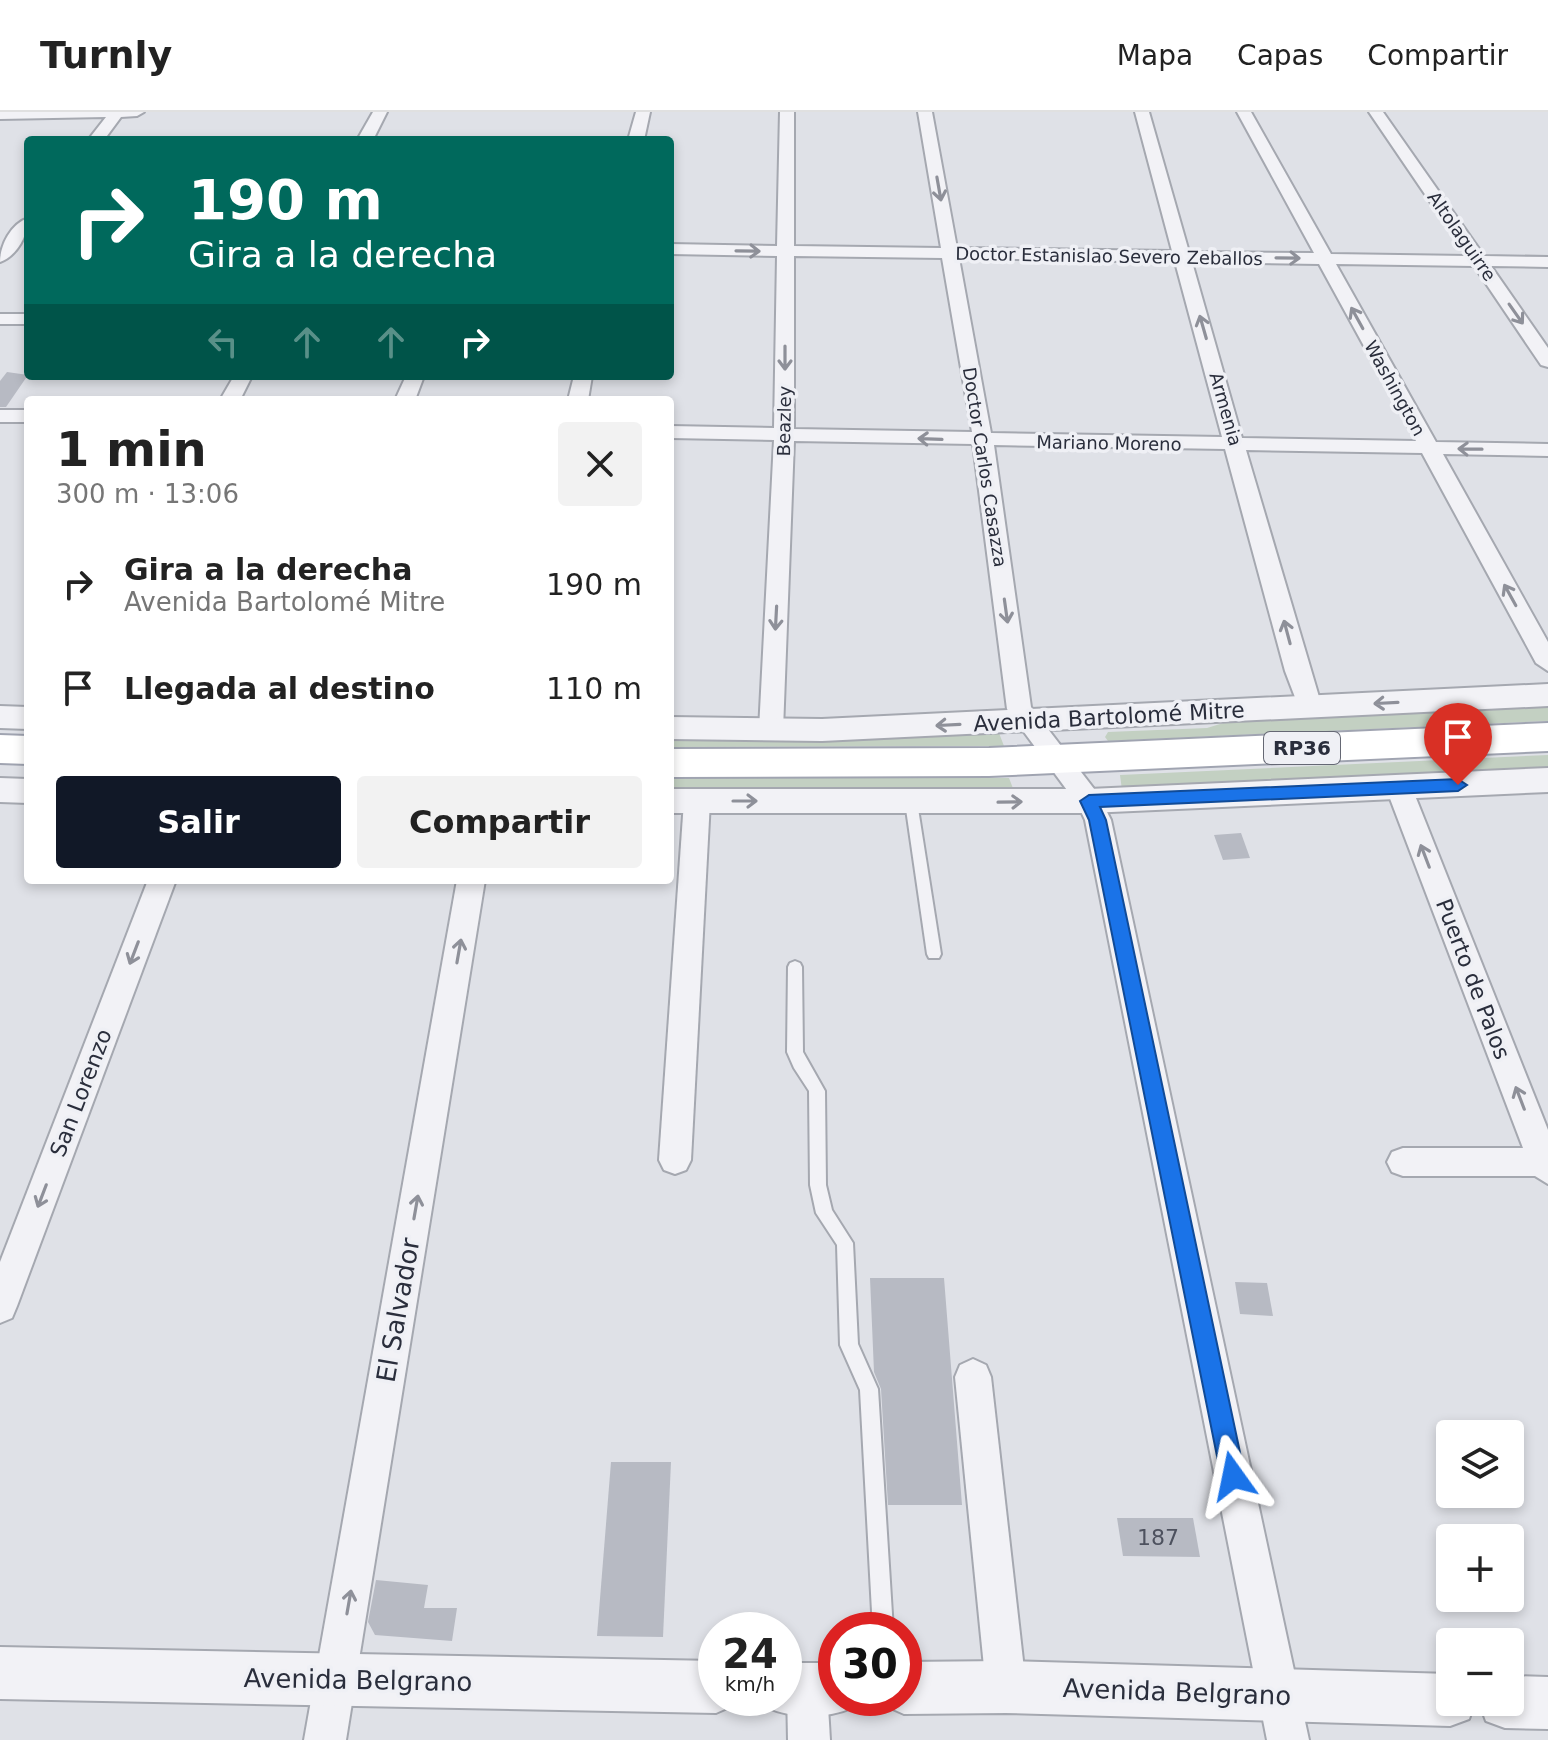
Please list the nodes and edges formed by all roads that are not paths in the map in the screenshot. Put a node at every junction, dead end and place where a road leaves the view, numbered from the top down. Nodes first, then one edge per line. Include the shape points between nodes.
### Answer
1 (117, 112) edge
2 (137, 112) edge
3 (380, 112) edge
4 (643, 112) edge
5 (787, 112) edge
6 (925, 112) edge
7 (1142, 112) edge
8 (1244, 112) edge
9 (1376, 112) edge
10 (0, 115) edge
11 (99, 136) edge
12 (367, 136) edge
13 (637, 136) edge
14 (18, 233) edge
15 (674, 249) edge
16 (785, 251) junction
17 (950, 254) junction
18 (1183, 256) junction
19 (0, 257) edge
20 (1325, 259) junction
21 (1480, 261) junction
22 (1548, 262) edge
23 (0, 319) edge
24 (24, 319) edge
25 (1548, 361) edge
26 (0, 416) edge
27 (24, 416) edge
28 (674, 432) edge
29 (784, 435) junction
30 (983, 441) junction
31 (1236, 444) junction
32 (1428, 448) junction
33 (1548, 450) edge
34 (1548, 663) edge
35 (1548, 695) edge
36 (1310, 707) junction
37 (0, 717) edge
38 (24, 718) edge
39 (1025, 722) junction
40 (674, 728) edge
41 (771, 730) junction
42 (1548, 737) edge
43 (0, 749) edge
44 (24, 750) edge
45 (1056, 759) junction
46 (674, 763) edge
47 (1548, 780) edge
48 (1399, 788) junction
49 (0, 790) edge
50 (24, 791) edge
51 (684, 801) edge
52 (1089, 801) junction
53 (911, 802) junction
54 (160, 884) edge
55 (470, 884) edge
56 (934, 954) dead end
57 (795, 967) dead end
58 (675, 1160) dead end
59 (1403, 1162) dead end
60 (1547, 1165) edge
61 (0, 1306) edge
62 (973, 1377) dead end
63 (882, 1612) edge
64 (0, 1673) edge
65 (336, 1679) junction
66 (698, 1687) edge
67 (1006, 1687) junction
68 (922, 1688) edge
69 (809, 1689) edge
70 (1436, 1702) edge
71 (1524, 1702) edge
72 (1548, 1703) edge
73 (1283, 1718) edge
74 (325, 1740) edge
75 (809, 1740) edge

1 - 2 street
1 - 10 street
1 - 11 street
3 - 12 street
4 - 13 street
5 - 16 street, Beazley
6 -> 17 street, Doctor Carlos Casazza
7 - 18 street, Armenia
8 - 20 street, Washington
9 - 21 street, Altolaguirre
14 - 19 street
15 -> 16 street, Doctor Estanislao Severo Zeballos
16 - 17 street, Doctor Estanislao Severo Zeballos
16 -> 29 street, Beazley
17 - 18 street, Doctor Estanislao Severo Zeballos
17 - 30 street, Doctor Carlos Casazza
18 -> 20 street, Doctor Estanislao Severo Zeballos
31 -> 18 street, Armenia
20 - 21 street, Doctor Estanislao Severo Zeballos
32 -> 20 street, Washington
21 - 22 street, Doctor Estanislao Severo Zeballos
21 -> 25 street, Altolaguirre
23 - 24 street
26 - 27 street
28 - 29 street, Mariano Moreno
30 -> 29 street, Mariano Moreno
29 -> 41 street, Beazley
30 - 31 street, Mariano Moreno
30 -> 39 street, Doctor Carlos Casazza via 1019,709
31 - 32 street, Mariano Moreno
36 -> 31 street, Armenia
33 -> 32 street, Mariano Moreno
34 -> 32 street, Washington
35 -> 36 street, Avenida Bartolomé Mitre
36 - 39 street, Avenida Bartolomé Mitre
37 - 38 street
39 -> 41 street, Avenida Bartolomé Mitre
39 - 45 street, Doctor Carlos Casazza
40 - 41 street, Avenida Bartolomé Mitre
42 - 45 main road, Avenida Bartolomé Mitre / RP36
43 - 44 main road
45 - 46 main road, Avenida Bartolomé Mitre / RP36
45 - 52 street, Doctor Carlos Casazza
47 - 48 street
48 - 52 street
60 -> 48 street, Puerto de Palos
49 - 50 street
51 -> 53 street
51 - 58 street
53 -> 52 street
52 - 73 street, Doctor Carlos Casazza via 1098,820
53 - 56 lane
54 -> 61 street, San Lorenzo
65 -> 55 street, El Salvador
57 - 63 lane via 795,1052 798,1066 817,1091 818,1185 824,1213 845,1243 849,1345 869,1389
59 - 60 street
62 - 67 street
64 - 65 street, Avenida Belgrano
65 - 66 street, Avenida Belgrano
65 - 74 street, El Salvador
67 - 68 street, Avenida Belgrano
67 - 73 street, Avenida Belgrano
69 - 75 street
70 - 73 street, Avenida Belgrano
71 - 72 street

